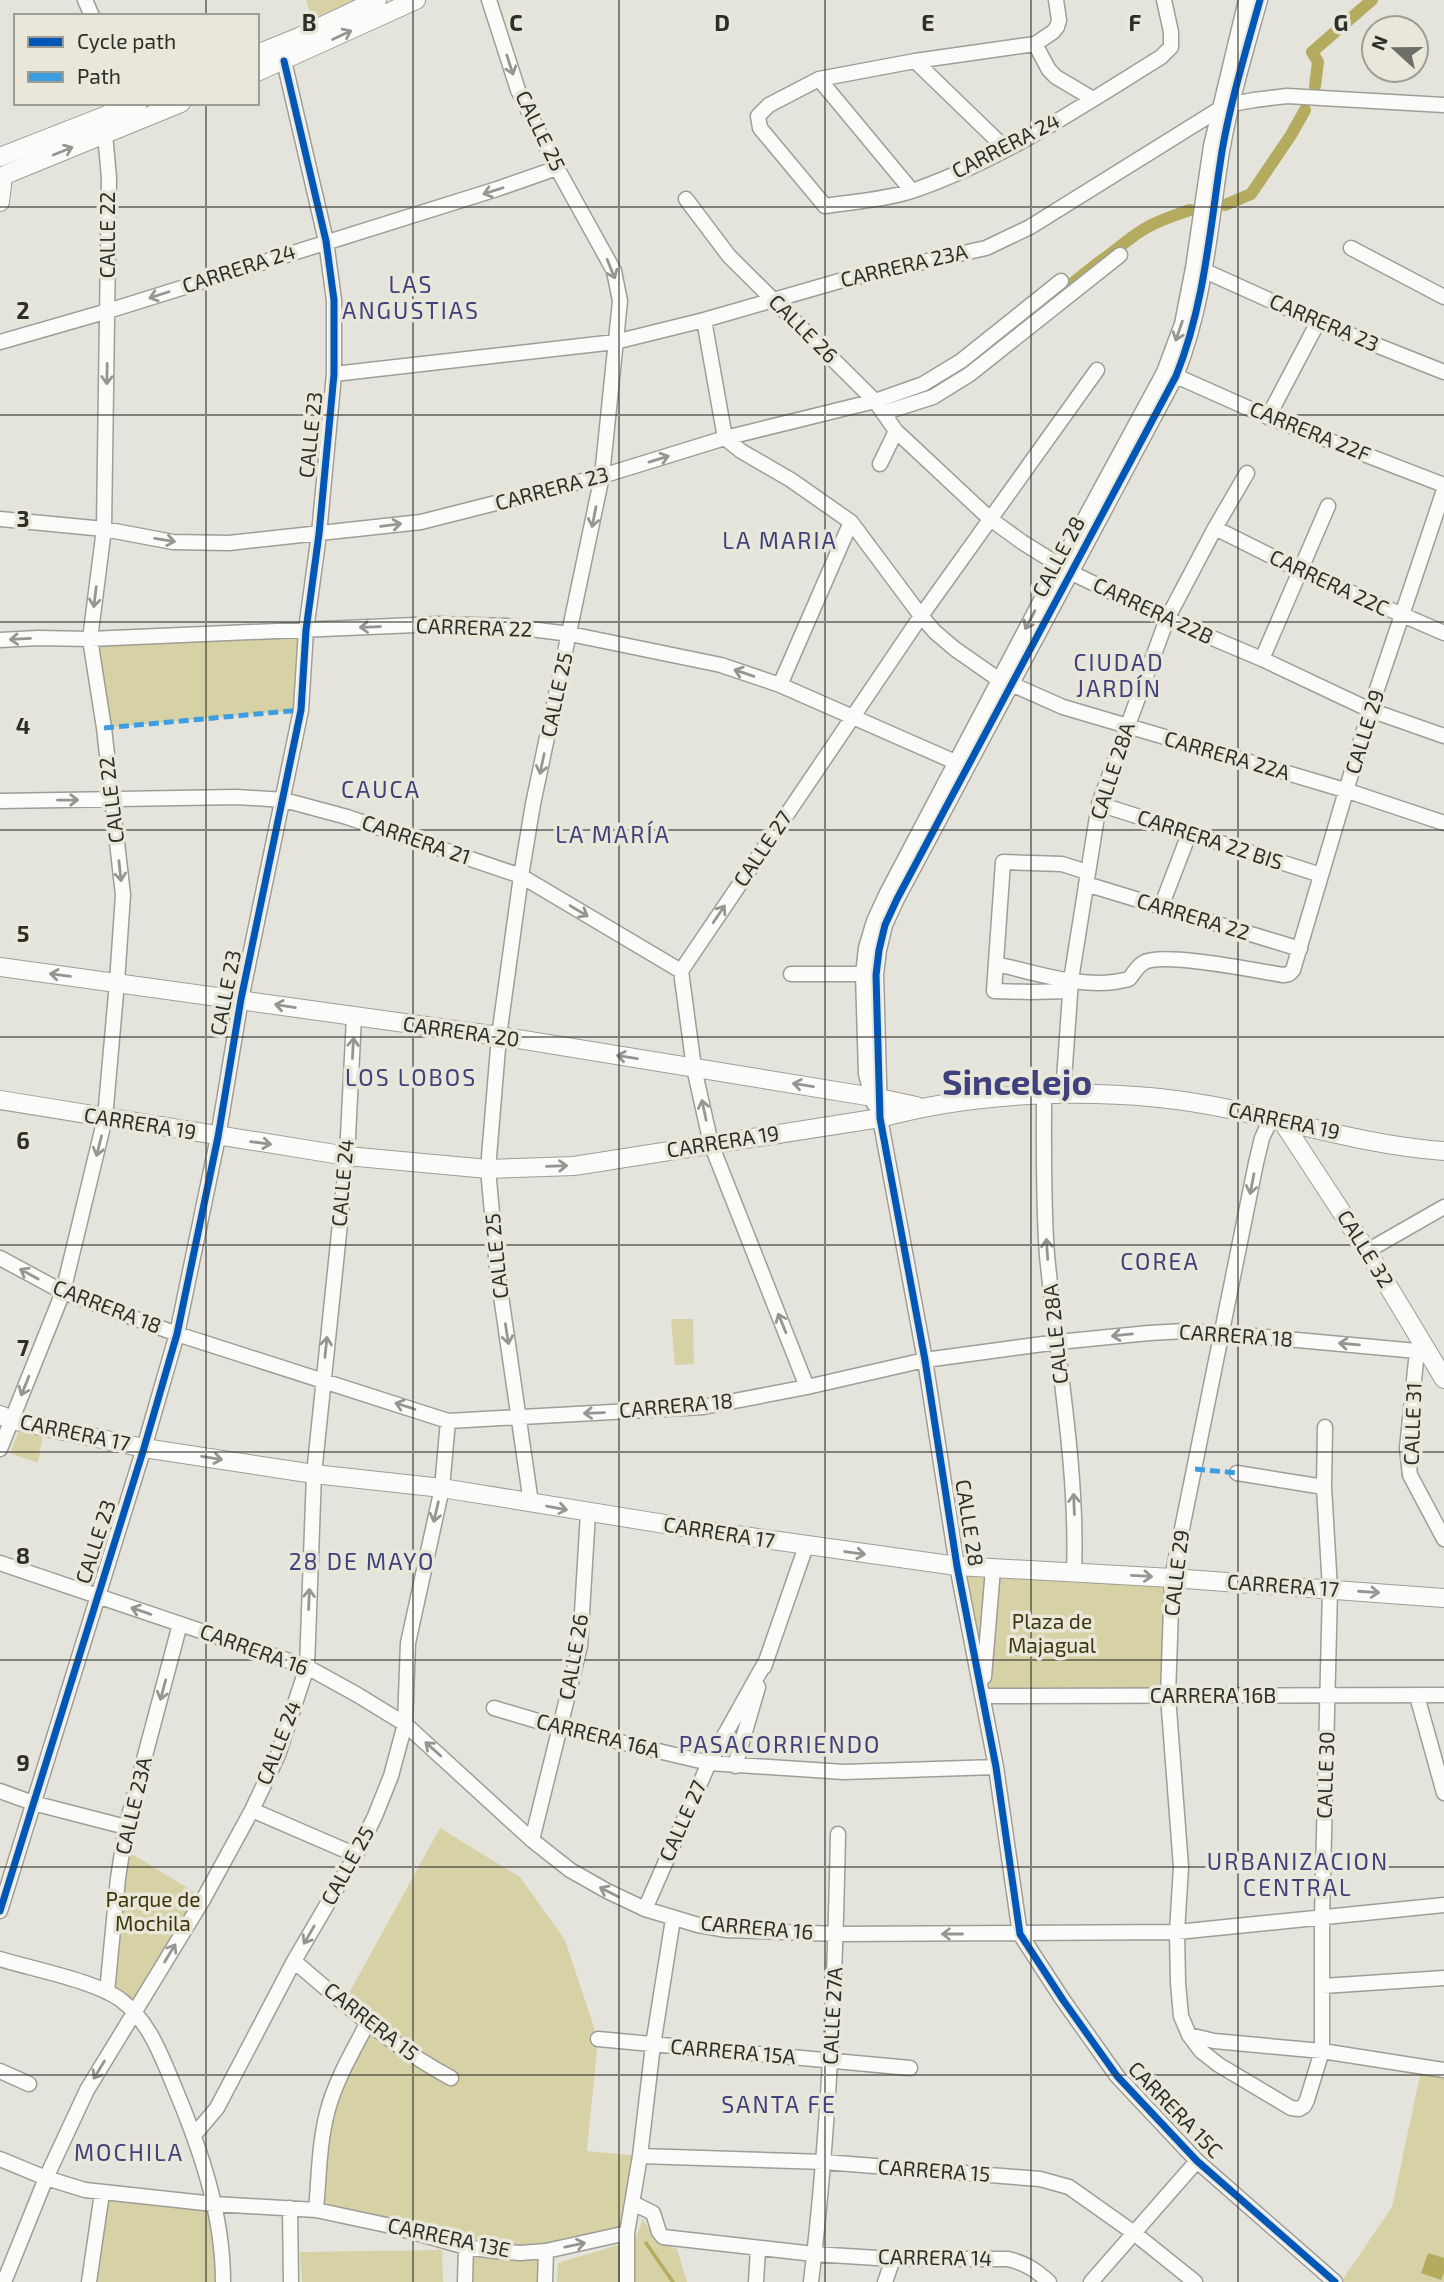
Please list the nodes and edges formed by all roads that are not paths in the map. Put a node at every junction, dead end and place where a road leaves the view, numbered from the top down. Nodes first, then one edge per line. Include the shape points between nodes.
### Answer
1 (377, 0) edge
2 (416, 0) edge
3 (489, 0) edge
4 (1056, 0) edge
5 (1164, 0) edge
6 (1246, 0) edge
7 (1260, 0) edge
8 (1035, 44) junction
9 (259, 53) edge
10 (284, 61) junction
11 (915, 61) junction
12 (259, 71) edge
13 (819, 79) junction
14 (1093, 99) junction
15 (131, 105) edge
16 (176, 105) edge
17 (1444, 105) edge
18 (1225, 107) junction
19 (105, 134) junction
20 (1006, 149) junction
21 (0, 157) edge
22 (557, 168) junction
23 (1, 177) edge
24 (912, 191) junction
25 (686, 199) dead end
26 (0, 202) edge
27 (326, 241) junction
28 (1352, 248) dead end
29 (1120, 255) dead end
30 (1205, 271) junction
31 (1061, 281) dead end
32 (1444, 297) edge
33 (774, 300) junction
34 (108, 311) junction
35 (704, 320) junction
36 (1318, 322) junction
37 (0, 342) edge
38 (615, 342) junction
39 (1097, 370) dead end
40 (1444, 372) edge
41 (334, 374) junction
42 (1176, 376) junction
43 (879, 407) junction
44 (1268, 417) junction
45 (896, 431) junction
46 (725, 438) junction
47 (880, 464) dead end
48 (1247, 473) dead end
49 (602, 476) junction
50 (1444, 488) edge
51 (1328, 506) dead end
52 (989, 518) junction
53 (0, 519) edge
54 (850, 522) junction
55 (1215, 528) junction
56 (104, 529) junction
57 (319, 534) junction
58 (1064, 569) junction
59 (1299, 570) junction
60 (921, 616) junction
61 (1403, 617) junction
62 (1167, 620) junction
63 (306, 630) junction
64 (1444, 633) edge
65 (570, 634) junction
66 (90, 639) junction
67 (0, 640) edge
68 (1262, 660) junction
69 (1005, 682) junction
70 (780, 685) junction
71 (1370, 710) junction
72 (853, 717) junction
73 (1126, 726) junction
74 (1444, 736) edge
75 (961, 765) junction
76 (1348, 791) junction
77 (113, 800) junction
78 (284, 800) junction
79 (0, 801) edge
80 (1099, 804) junction
81 (1444, 823) edge
82 (1189, 834) junction
83 (1321, 875) junction
84 (521, 876) junction
85 (1086, 878) junction
86 (1161, 907) junction
87 (1300, 949) junction
88 (996, 964) junction
89 (0, 967) edge
90 (681, 971) junction
91 (791, 974) dead end
92 (863, 974) junction
93 (117, 982) junction
94 (1070, 985) junction
95 (241, 999) junction
96 (354, 1017) junction
97 (499, 1036) junction
98 (694, 1068) junction
99 (1063, 1094) junction
100 (1044, 1095) junction
101 (875, 1097) junction
102 (0, 1100) edge
103 (920, 1107) junction
104 (105, 1118) junction
105 (880, 1118) junction
106 (1276, 1120) junction
107 (218, 1137) junction
108 (711, 1144) junction
109 (1443, 1155) edge
110 (347, 1156) junction
111 (488, 1169) junction
112 (1444, 1207) edge
113 (1367, 1251) junction
114 (0, 1258) edge
115 (63, 1292) junction
116 (1222, 1333) junction
117 (177, 1334) junction
118 (1058, 1342) junction
119 (1421, 1349) junction
120 (925, 1360) junction
121 (323, 1379) junction
122 (1444, 1379) edge
123 (807, 1387) junction
124 (520, 1416) junction
125 (6, 1418) edge
126 (448, 1421) junction
127 (1325, 1427) dead end
128 (144, 1448) junction
129 (0, 1449) edge
130 (1237, 1473) dead end
131 (314, 1474) junction
132 (1324, 1487) junction
133 (442, 1488) junction
134 (531, 1503) junction
135 (588, 1513) junction
136 (1444, 1539) edge
137 (806, 1546) junction
138 (0, 1563) edge
139 (957, 1566) junction
140 (993, 1569) junction
141 (1074, 1573) junction
142 (1172, 1578) junction
143 (1330, 1589) junction
144 (97, 1596) junction
145 (1444, 1598) edge
146 (180, 1624) junction
147 (766, 1661) junction
148 (307, 1667) junction
149 (1444, 1695) edge
150 (983, 1696) junction
151 (1168, 1696) junction
152 (1417, 1696) junction
153 (1328, 1697) junction
154 (494, 1708) dead end
155 (405, 1724) junction
156 (561, 1728) junction
157 (1437, 1746) edge
158 (709, 1763) junction
159 (735, 1766) junction
160 (996, 1767) junction
161 (0, 1791) edge
162 (1444, 1793) edge
163 (33, 1803) junction
164 (252, 1810) junction
165 (126, 1827) junction
166 (838, 1834) dead end
167 (532, 1840) junction
168 (356, 1855) junction
169 (1444, 1905) edge
170 (645, 1909) junction
171 (0, 1911) edge
172 (1322, 1917) junction
173 (673, 1919) junction
174 (1177, 1932) junction
175 (837, 1934) junction
176 (1020, 1934) junction
177 (0, 1959) edge
178 (294, 1961) junction
179 (1444, 1978) edge
180 (1323, 1986) junction
181 (107, 1992) junction
182 (134, 2012) junction
183 (367, 2024) junction
184 (1189, 2035) junction
185 (598, 2039) dead end
186 (653, 2045) junction
187 (1322, 2051) junction
188 (832, 2062) junction
189 (910, 2068) dead end
190 (1444, 2070) edge
191 (0, 2071) edge
192 (451, 2078) dead end
193 (29, 2084) dead end
194 (195, 2134) junction
195 (640, 2156) junction
196 (0, 2159) edge
197 (1197, 2161) junction
198 (824, 2162) junction
199 (46, 2178) junction
200 (102, 2193) junction
201 (633, 2203) junction
202 (214, 2204) junction
203 (290, 2208) junction
204 (316, 2210) junction
205 (627, 2233) junction
206 (1134, 2233) junction
207 (466, 2247) junction
208 (758, 2249) junction
209 (546, 2251) junction
210 (814, 2254) junction
211 (893, 2259) junction
212 (4, 2282) edge
213 (89, 2282) edge
214 (223, 2282) edge
215 (291, 2282) edge
216 (465, 2282) edge
217 (545, 2282) edge
218 (627, 2282) edge
219 (756, 2282) edge
220 (811, 2282) edge
221 (885, 2282) edge
222 (1049, 2282) edge
223 (1091, 2282) edge
224 (1195, 2282) edge
225 (1335, 2282) edge

1 - 9 main road
10 -> 2 main road
3 -> 22 street, CALLE 25 via 518,90
4 - 8 street via 1057,27
5 - 14 street, CARRERA 24 via 1171,47
6 - 18 street, CALLE 28
7 - 18 street, CALLE 28
8 - 11 street
8 - 14 street via 1056,77
10 - 12 main road
10 - 27 street, CALLE 23
11 - 13 street
11 - 20 street
13 - 24 street
13 - 24 street, CARRERA 24 via 769,105 758,116 760,128 825,206
14 - 20 street, CARRERA 24
15 - 21 main road
16 - 19 main road
17 - 18 street, CARRERA 23A via 1287,96
18 - 30 street, CALLE 28
18 - 33 street, CARRERA 23A via 1030,227 986,248
18 -> 58 street, CALLE 28 via 1205,186 1182,324 1164,372
23 -> 19 main road
19 - 34 street, CALLE 22
20 - 24 street, CARRERA 24
22 -> 27 street, CARRERA 24
22 -> 38 street, CALLE 25 via 614,271 620,301
23 - 26 main road
25 - 33 street, CALLE 26 via 729,256
27 -> 34 street, CARRERA 24
27 - 41 street, CALLE 23 via 334,300
28 - 32 street
29 - 43 street via 971,374 933,397
30 - 36 street, CARRERA 23
30 - 42 street, CALLE 28 via 1194,327
31 - 43 street, CARRERA 23 via 961,360
33 - 35 street, CARRERA 23A
33 - 43 street, CALLE 26
34 - 37 street, CARRERA 24
34 -> 56 street, CALLE 22
35 - 38 street, CARRERA 23A
35 - 46 street
36 - 40 street, CARRERA 23
36 - 44 street
38 - 41 street, CARRERA 23A
38 - 49 street, CALLE 25
39 - 52 street, CALLE 27
41 - 57 street, CALLE 23
42 - 44 street, CARRERA 22F
42 - 58 street, CALLE 28
43 - 45 street, CALLE 26
43 - 46 street, CARRERA 23
44 - 50 street, CARRERA 22F
45 - 47 street
45 - 52 street, CARRERA 22B
49 -> 46 street, CARRERA 23
46 - 54 street, CARRERA 22A
48 - 55 street, CALLE 28A
57 -> 49 street, CARRERA 23 via 421,522
49 -> 65 street, CALLE 25
50 - 61 street, CALLE 29
51 - 59 street
52 - 58 street, CARRERA 22B
52 - 60 street, CALLE 27
53 - 56 street, CARRERA 23
54 - 60 street, CARRERA 22A
54 - 70 street
55 - 59 street, CARRERA 22C
55 - 62 street, CALLE 28A
56 -> 57 street, CARRERA 23 via 184,543
56 -> 66 street, CALLE 22
57 - 63 street, CALLE 23
58 - 62 street, CARRERA 22B
58 - 69 street, CALLE 28
59 - 61 street, CARRERA 22C
59 - 68 street
60 - 69 street, CARRERA 22A via 955,649
60 - 72 street, CALLE 27
61 - 64 street, CARRERA 22C
61 - 71 street, CALLE 29
62 - 68 street, CARRERA 22B
62 - 73 street, CALLE 28A
65 -> 63 street, CARRERA 22 via 438,624
63 - 66 street, CARRERA 22
63 - 78 street, CALLE 23 via 301,710
70 -> 65 street, CARRERA 22 via 721,665
65 -> 84 street, CALLE 25
66 -> 67 street, CARRERA 22
66 - 77 street, CALLE 22
68 - 71 street, CARRERA 22B
69 - 73 street, CARRERA 22A via 1063,707
69 - 75 street, CALLE 28
70 - 72 street, CARRERA 22
71 - 74 street, CARRERA 22B
71 - 76 street, CALLE 29
72 - 75 street, CARRERA 22
90 -> 72 street, CALLE 27
73 - 76 street, CARRERA 22A
73 - 80 street, CALLE 28A
75 - 92 street, CALLE 28 via 887,893 874,921
75 - 101 street, CALLE 28 via 885,925 876,975
76 - 81 street, CARRERA 22A
76 - 83 street, CALLE 29
77 - 78 street, CARRERA 21
79 -> 77 street, CARRERA 21
77 -> 93 street, CALLE 22 via 123,895
78 - 84 street, CARRERA 21
78 - 95 street, CALLE 23
80 - 82 street, CARRERA 22 BIS
80 - 85 street, CALLE 28A
82 - 83 street, CARRERA 22 BIS
82 - 86 street
83 - 87 street, CALLE 29
84 -> 90 street, CARRERA 21
84 - 97 street, CALLE 25
85 - 86 street, CARRERA 22
85 - 88 street, CARRERA 22 via 1062,864 1003,862
85 - 94 street, CALLE 28A
86 - 87 street, CARRERA 22
87 - 94 street, CALLE 29 via 1289,974 1157,958 1120,982
88 - 94 street
88 - 94 street via 996,992
93 -> 89 main road, CARRERA 20
90 - 98 street
91 - 92 street
92 - 101 street, CALLE 28 via 866,1074
93 - 95 main road, CARRERA 20
93 - 104 street, CALLE 22
94 - 99 street, CALLE 28A
96 -> 95 main road, CARRERA 20
95 - 107 street, CALLE 23
96 - 97 main road, CARRERA 20
110 -> 96 street, CALLE 24
98 -> 97 main road, CARRERA 20
97 - 111 street, CALLE 25
101 -> 98 main road, CARRERA 20
108 -> 98 street
99 - 100 main road, CARRERA 19
99 - 106 main road, CARRERA 19 via 1146,1097
100 - 103 main road, CARRERA 19
118 -> 100 street, CALLE 28A via 1047,1254
101 - 103 main road, CARRERA 20
101 - 105 street, CALLE 28
102 - 104 main road, CARRERA 19
103 - 105 main road, CARRERA 19
104 - 107 main road, CARRERA 19
104 -> 115 street, CALLE 22
105 - 108 main road, CARRERA 19
105 - 120 street, CALLE 28
106 - 109 main road, CARRERA 19
106 - 113 main road, CALLE 32
106 -> 116 street, CALLE 29 via 1256,1163
107 -> 110 main road, CARRERA 19
107 - 117 street, CALLE 23
111 -> 108 main road, CARRERA 19 via 574,1166
123 -> 108 street
110 - 111 main road, CARRERA 19
121 -> 110 street, CALLE 24
111 -> 124 street, CALLE 25 via 497,1268
112 - 113 street
113 - 119 main road, CALLE 32
115 -> 114 street, CARRERA 18
115 - 117 street, CARRERA 18
115 -> 125 street, CALLE 22
116 -> 118 street, CARRERA 18 via 1173,1331
119 -> 116 street, CARRERA 18
116 - 142 street, CALLE 29
117 - 121 street, CARRERA 18
117 - 128 street, CALLE 23
118 - 120 street, CARRERA 18
141 -> 118 street, CALLE 28A via 1074,1498
119 - 122 main road, CALLE 32
119 - 136 street, CALLE 31 via 1407,1448 1410,1475
120 - 123 street, CARRERA 18
120 - 139 street, CALLE 28
126 -> 121 street, CARRERA 18
121 - 131 street, CALLE 24
123 -> 124 street, CARRERA 18 via 703,1407
124 - 126 street, CARRERA 18
124 - 134 street, CALLE 25
125 - 128 main road, CARRERA 17
125 - 129 street, CALLE 22
126 - 133 street, CALLE 25
127 - 132 street, CALLE 30
128 -> 131 main road, CARRERA 17
128 - 144 street, CALLE 23
130 - 132 street
131 - 133 main road, CARRERA 17
148 -> 131 street, CALLE 24
132 - 143 street, CALLE 30
133 - 134 main road, CARRERA 17
133 -> 155 street, CALLE 25 via 408,1643
134 -> 135 main road, CARRERA 17
135 - 137 main road, CARRERA 17
135 - 156 street, CALLE 26 via 580,1646
137 -> 139 main road, CARRERA 17
137 - 147 street, CALLE 27
138 - 144 street, CARRERA 16
139 - 140 main road, CARRERA 17
139 - 150 street, CALLE 28
140 - 141 main road, CARRERA 17
140 - 150 street, CALLE 28
141 -> 142 main road, CARRERA 17
142 - 143 main road, CARRERA 17
142 - 151 street, CALLE 29
143 -> 145 main road, CARRERA 17
143 - 153 street, CALLE 30
146 -> 144 street, CARRERA 16
144 - 163 street, CALLE 23
146 - 148 street, CARRERA 16
146 -> 165 street, CALLE 23A
147 - 158 street, CALLE 27
147 - 159 street, CALLE 27
148 - 155 street, CARRERA 16
148 - 164 street, CALLE 24 via 278,1755
149 - 152 street, CARRERA 16B
150 - 151 street, CARRERA 16B
150 - 160 street, CALLE 28
151 - 153 street, CARRERA 16B
151 - 174 street, CALLE 29 via 1181,1867
152 - 153 street, CARRERA 16B
152 - 157 street
153 - 172 street, CALLE 30
154 - 156 street, CARRERA 16A
167 -> 155 street, CARRERA 16
155 - 168 street, CALLE 25 via 391,1776
156 - 158 street, CARRERA 16A
156 - 167 street, CALLE 26
157 - 162 street
158 - 159 street, CARRERA 16A
158 - 170 street, CALLE 27
159 - 160 street, CARRERA 16A via 844,1772
160 - 176 street, CALLE 28
161 - 163 street
163 - 165 street
163 - 171 street, CALLE 23
164 - 168 street
182 -> 164 street, CALLE 24
165 - 181 street, CALLE 23A
166 - 175 street, CALLE 27A
170 -> 167 street, CARRERA 16 via 570,1870
168 -> 178 street, CALLE 25
169 - 172 street, CARRERA 16
170 - 173 street, CARRERA 16
172 - 174 street, CARRERA 16
172 - 180 street, CALLE 30
173 - 175 street, CARRERA 16 via 727,1930
173 - 186 street
174 - 176 street, CARRERA 16
174 - 184 street, CALLE 29 via 1181,2015
176 -> 175 street, CARRERA 16
175 - 188 street, CALLE 27A
176 - 197 street, CARRERA 15C via 1117,2076
177 - 181 street
178 - 183 street, CARRERA 15
178 - 194 street, CALLE 25 via 217,2108
179 - 180 street
180 - 187 street, CALLE 30
181 - 182 street
182 - 194 street via 158,2049
182 -> 199 street, CALLE 24 via 87,2090
183 - 192 street, CARRERA 15
183 - 204 street via 327,2113
184 - 187 street
184 - 187 street, CALLE 30 via 1219,2065 1299,2109 1307,2100
185 - 186 street, CARRERA 15A
186 - 188 street, CARRERA 15A
186 - 195 street
187 - 190 street
188 - 189 street, CARRERA 15A
188 - 198 street, CALLE 27A
191 - 193 street
194 - 202 street
195 - 198 street, CARRERA 15
195 - 201 street
196 - 199 street, CARRERA 13E
197 - 206 street
197 - 225 street, CARRERA 15C
198 - 206 street, CARRERA 15 via 1055,2182
198 - 210 street, CALLE 27A
199 - 200 street, CARRERA 13E
199 - 212 street, CALLE 24
200 - 202 street, CARRERA 13E
200 - 213 street
201 - 205 street
201 - 208 street, CARRERA 14 via 653,2213 663,2236
202 - 203 street, CARRERA 13E
202 - 214 street
203 - 204 street, CARRERA 13E
203 - 215 street
204 - 207 street, CARRERA 13E
209 -> 205 street, CARRERA 13E
205 - 218 street
206 - 223 street
206 - 224 street, CARRERA 15
207 - 209 street, CARRERA 13E
207 - 216 street
208 - 210 street, CARRERA 14
208 - 219 street
209 - 217 street
210 - 211 street, CARRERA 14
210 - 220 street, CALLE 27A
211 - 221 street
211 - 222 street, CARRERA 14 via 1007,2259 1030,2267

